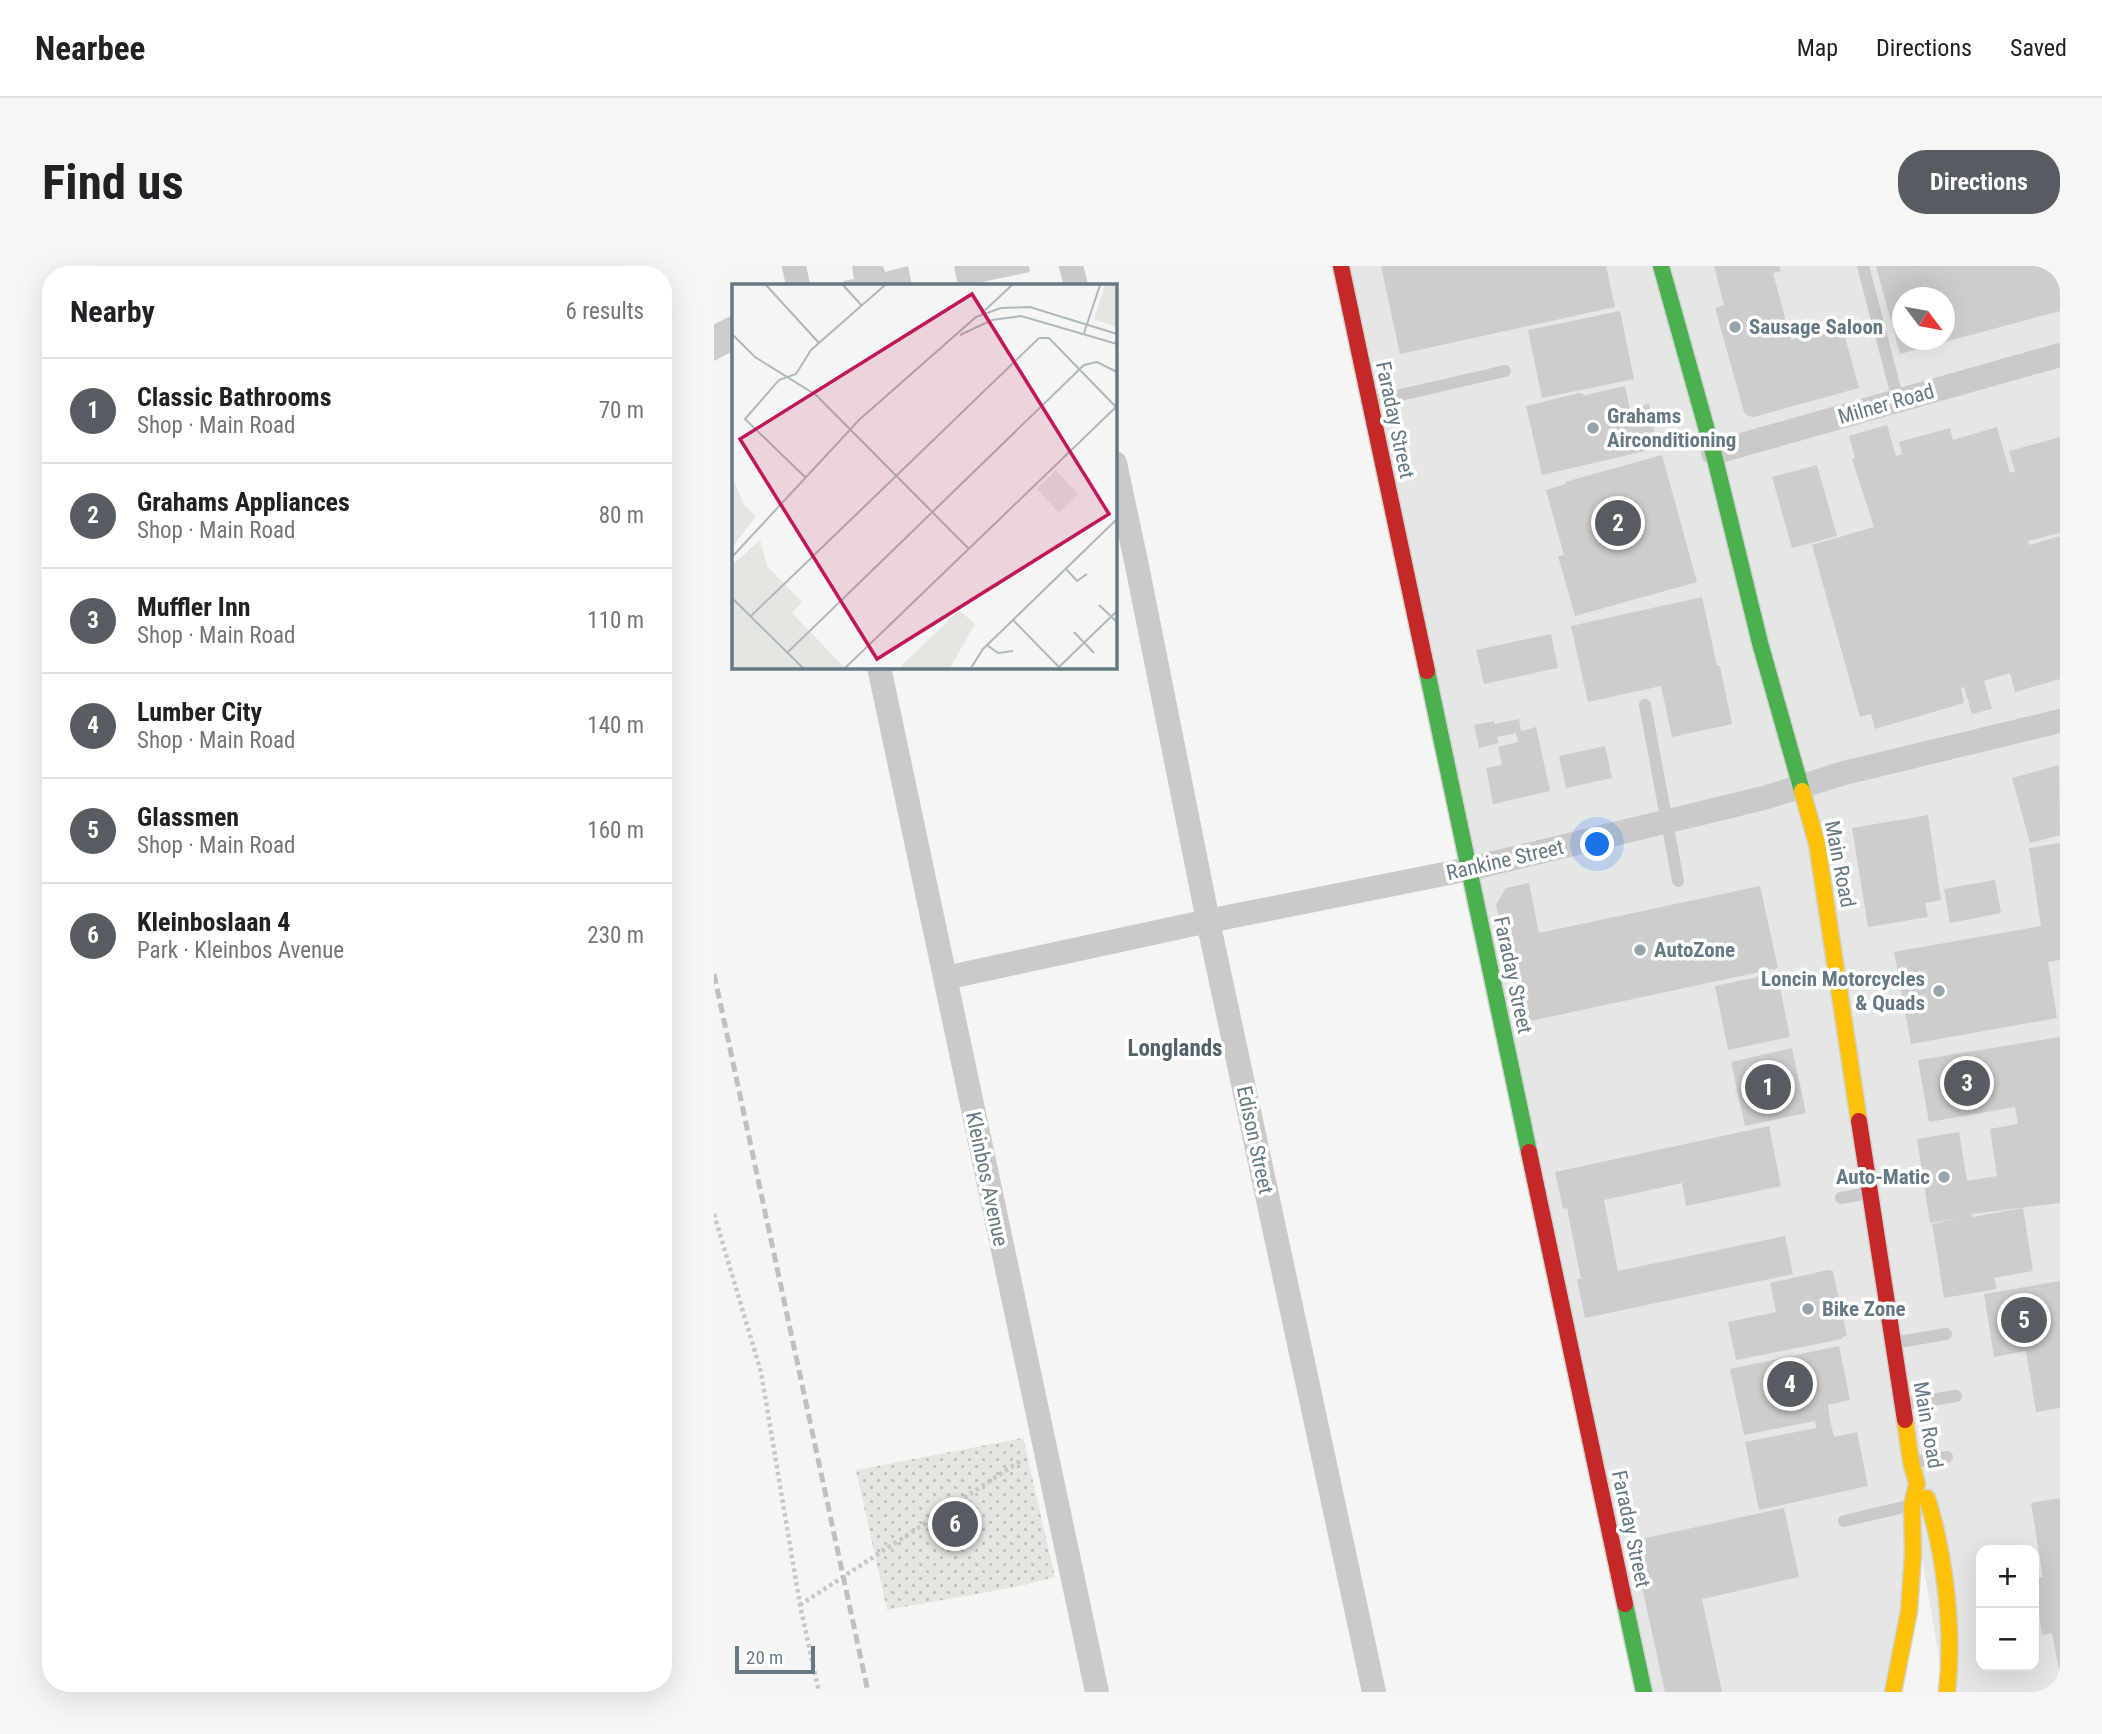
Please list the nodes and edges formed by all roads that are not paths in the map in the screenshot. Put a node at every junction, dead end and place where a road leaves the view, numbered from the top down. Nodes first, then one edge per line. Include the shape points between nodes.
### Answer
1 (794, 266) edge
2 (1071, 266) edge
3 (1341, 266) edge
4 (1661, 266) edge
5 (1863, 266) edge
6 (798, 284) edge
7 (1076, 284) edge
8 (2060, 355) edge
9 (1505, 372) dead end
10 (1898, 401) junction
11 (1370, 402) junction
12 (1713, 453) junction
13 (1116, 468) edge
14 (879, 668) edge
15 (1645, 705) dead end
16 (2060, 721) edge
17 (1800, 787) junction
18 (1665, 822) junction
19 (1469, 869) junction
20 (1678, 881) dead end
21 (1208, 921) junction
22 (945, 978) junction
23 (1870, 1193) junction
24 (1841, 1199) dead end
25 (1946, 1334) dead end
26 (1893, 1343) junction
27 (1956, 1396) dead end
28 (1903, 1404) junction
29 (1947, 1457) dead end
30 (1911, 1462) junction
31 (1917, 1483) junction
32 (1929, 1502) junction
33 (1912, 1505) junction
34 (1844, 1521) dead end
35 (1951, 1686) edge
36 (1097, 1692) edge
37 (1374, 1692) edge
38 (1644, 1692) edge
39 (1894, 1692) edge

1 - 6 street
2 - 7 street
3 - 11 main road, Faraday Street
4 - 12 main road, Main Road
5 - 10 lane
8 - 10 street, Milner Road
9 - 11 lane
10 - 12 street, Milner Road
11 - 19 main road, Faraday Street
12 - 17 main road, Main Road
13 - 21 street, Edison Street
14 - 22 street, Kleinbos Avenue
15 - 18 lane
16 - 17 street, Rankine Street
17 - 18 street, Rankine Street
17 - 23 main road, Main Road via 1817,844
18 - 19 street, Rankine Street
18 - 20 lane
19 - 21 street, Rankine Street
19 - 38 main road, Faraday Street
21 - 22 street, Rankine Street
21 - 37 street, Edison Street
22 - 36 street, Kleinbos Avenue
23 - 24 lane
23 - 26 main road, Main Road
25 - 26 lane
26 - 28 main road, Main Road
27 - 28 lane
28 - 30 main road, Main Road
29 - 30 lane
30 - 31 main road, Main Road
31 - 32 main road, Main Road
31 - 33 main road, Main Road
32 - 33 lane
32 - 35 main road, Main Road via 1947,1603
33 - 34 lane
33 - 39 main road, Main Road via 1909,1611

